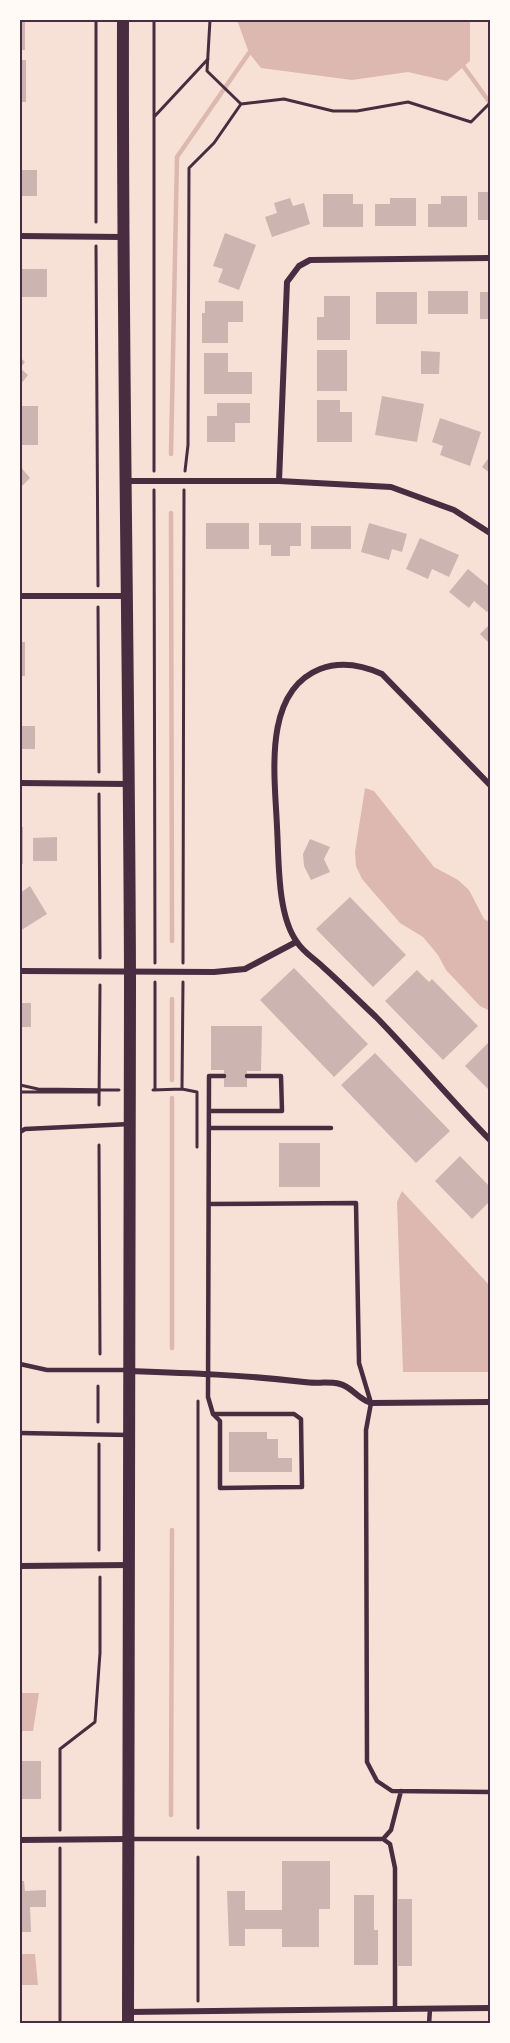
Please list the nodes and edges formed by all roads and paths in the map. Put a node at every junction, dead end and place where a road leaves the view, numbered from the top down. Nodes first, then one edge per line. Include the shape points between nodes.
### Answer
1 (96, 20) edge
2 (123, 20) edge
3 (153, 20) edge
4 (210, 20) edge
5 (208, 59) junction
6 (490, 103) edge
7 (241, 104) junction
8 (154, 117) junction
9 (96, 222) dead end
10 (20, 236) edge
11 (122, 237) junction
12 (96, 246) dead end
13 (490, 258) edge
14 (127, 481) junction
15 (154, 481) junction
16 (184, 481) junction
17 (279, 481) junction
18 (490, 533) edge
19 (98, 586) dead end
20 (20, 596) edge
21 (127, 596) junction
22 (98, 607) dead end
23 (99, 772) dead end
24 (20, 783) edge
25 (127, 784) junction
26 (490, 784) edge
27 (99, 794) dead end
28 (296, 942) junction
29 (99, 958) dead end
30 (20, 971) edge
31 (130, 971) junction
32 (155, 972) junction
33 (183, 972) junction
34 (99, 985) dead end
35 (224, 1076) dead end
36 (247, 1076) dead end
37 (20, 1085) edge
38 (182, 1089) junction
39 (130, 1090) junction
40 (99, 1091) junction
41 (20, 1092) edge
42 (99, 1105) dead end
43 (209, 1111) junction
44 (129, 1124) junction
45 (209, 1128) junction
46 (331, 1128) dead end
47 (20, 1132) edge
48 (489, 1136) edge
49 (99, 1145) dead end
50 (198, 1150) dead end
51 (209, 1204) junction
52 (100, 1354) dead end
53 (20, 1364) edge
54 (129, 1371) junction
55 (209, 1374) junction
56 (98, 1386) dead end
57 (198, 1392) dead end
58 (490, 1402) edge
59 (371, 1403) junction
60 (213, 1414) junction
61 (98, 1422) dead end
62 (20, 1433) edge
63 (129, 1435) junction
64 (99, 1444) dead end
65 (99, 1550) dead end
66 (130, 1565) junction
67 (20, 1566) edge
68 (99, 1577) dead end
69 (401, 1791) junction
70 (490, 1792) edge
71 (198, 1828) dead end
72 (60, 1830) dead end
73 (128, 1839) junction
74 (383, 1839) junction
75 (20, 1840) edge
76 (60, 1848) dead end
77 (198, 1857) dead end
78 (198, 2001) dead end
79 (490, 2008) edge
80 (395, 2009) junction
81 (430, 2009) junction
82 (128, 2018) edge
83 (60, 2024) edge
84 (429, 2024) edge

1 - 9 path
2 - 11 main road
3 - 8 path
4 - 5 path
5 - 7 path via 210,77
5 - 8 path
6 - 7 path via 471,122 408,102 357,111 333,111 284,99
7 - 16 path via 214,143 189,168 188,445
8 - 15 path
10 - 11 street
11 - 14 main road
12 - 19 path
13 - 17 street via 310,260 299,266 287,282
14 - 15 street
14 - 21 main road
15 - 16 street
15 - 32 path
16 - 17 street
16 - 33 path
17 - 18 street via 391,487 454,510
20 - 21 street
21 - 25 main road
22 - 23 path
24 - 25 street
25 - 31 main road
26 - 28 street via 382,674 368,668 337,665 312,672 296,683 285,701 276,740 276,806 282,906
27 - 29 path
28 - 33 street via 245,969
28 - 48 street via 378,1020
30 - 31 street
31 - 32 street
31 - 39 main road
32 - 33 street
32 - 38 path via 154,1090
33 - 38 path
34 - 40 path
35 - 43 lane via 209,1076
36 - 43 lane via 281,1076 282,1111
37 - 40 path
38 - 50 path via 197,1092
39 - 40 path
39 - 44 main road
40 - 41 path
40 - 42 path
43 - 45 lane
44 - 47 lane
44 - 54 main road
45 - 46 lane
45 - 51 lane
49 - 52 path
51 - 55 lane
51 - 59 lane via 356,1203 359,1364
53 - 54 lane via 47,1370
54 - 55 street
54 - 63 main road
55 - 59 street via 338,1383
55 - 60 lane via 208,1397
56 - 61 path
57 - 71 path
58 - 59 street
59 - 69 lane via 366,1430 367,1762 377,1781 392,1791
60 - 60 lane via 220,1421 220,1488 302,1487 301,1419 294,1414
62 - 63 lane
63 - 66 main road
64 - 65 path
66 - 67 street
66 - 73 main road
68 - 72 path via 100,1653 95,1722 60,1749
69 - 70 lane
69 - 74 lane via 391,1830
73 - 74 lane
73 - 75 street
73 - 82 main road
74 - 80 lane via 390,1844 395,1868
76 - 83 path
77 - 78 path
79 - 81 street
80 - 81 street
80 - 82 street
81 - 84 lane

